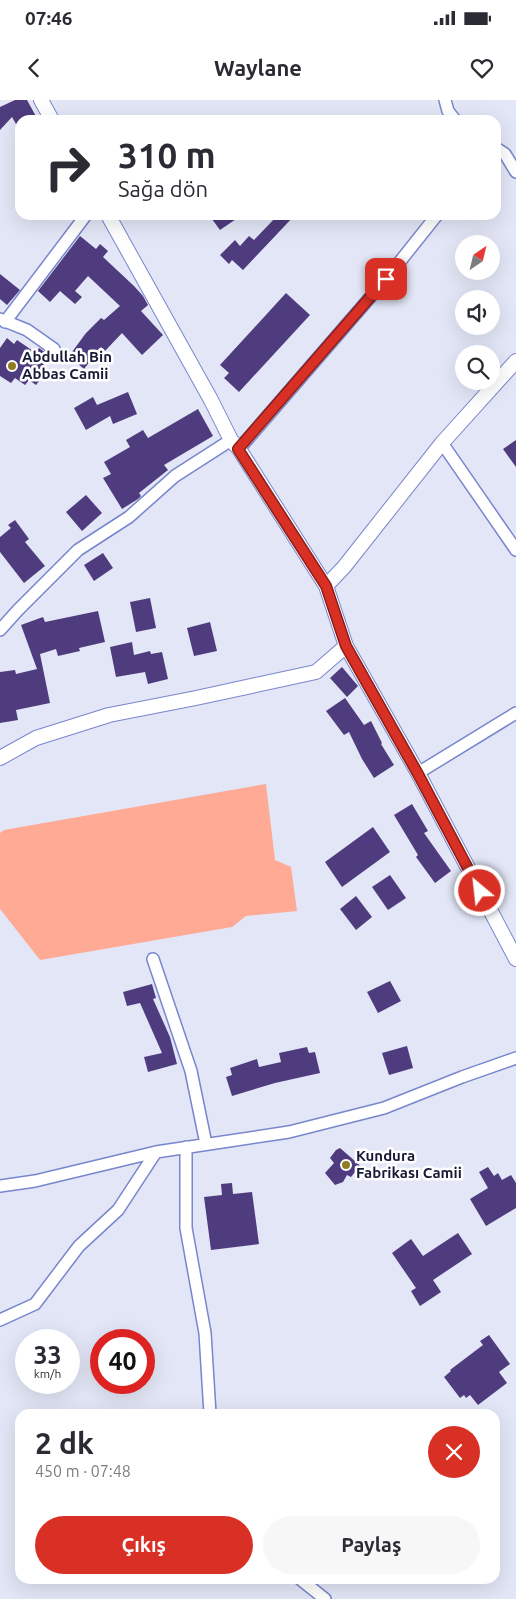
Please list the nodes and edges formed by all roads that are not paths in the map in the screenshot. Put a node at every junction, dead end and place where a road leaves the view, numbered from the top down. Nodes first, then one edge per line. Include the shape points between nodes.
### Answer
1 (41, 100) edge
2 (445, 100) edge
3 (49, 115) edge
4 (451, 115) edge
5 (501, 156) edge
6 (516, 172) edge
7 (82, 220) edge
8 (111, 220) edge
9 (433, 220) edge
10 (2, 320) edge
11 (54, 349) dead end
12 (516, 361) edge
13 (442, 443) junction
14 (235, 444) junction
15 (516, 550) edge
16 (326, 586) junction
17 (0, 630) edge
18 (346, 646) junction
19 (516, 713) edge
20 (0, 758) edge
21 (418, 774) junction
22 (153, 959) dead end
23 (516, 959) edge
24 (516, 1058) edge
25 (206, 1144) junction
26 (186, 1147) junction
27 (156, 1152) junction
28 (0, 1186) edge
29 (0, 1320) edge
30 (210, 1409) edge
31 (306, 1584) edge
32 (325, 1599) edge

1 - 3 street
2 - 4 street
5 - 6 street
7 - 10 street
8 - 14 street
9 - 14 street via 386,279
10 - 11 street via 27,330
12 - 13 street
13 - 15 street
13 - 16 street
14 - 16 street
14 - 17 street via 175,476 129,517 78,550
16 - 18 street
18 - 20 street via 316,672 109,715 36,738
18 - 21 street
19 - 21 street
21 - 23 street
22 - 25 street via 190,1071
24 - 25 street via 384,1108 289,1132
25 - 26 street
26 - 27 street
26 - 30 street via 186,1228 205,1333
27 - 28 street
27 - 29 street via 118,1210 79,1246 35,1304
31 - 32 street

